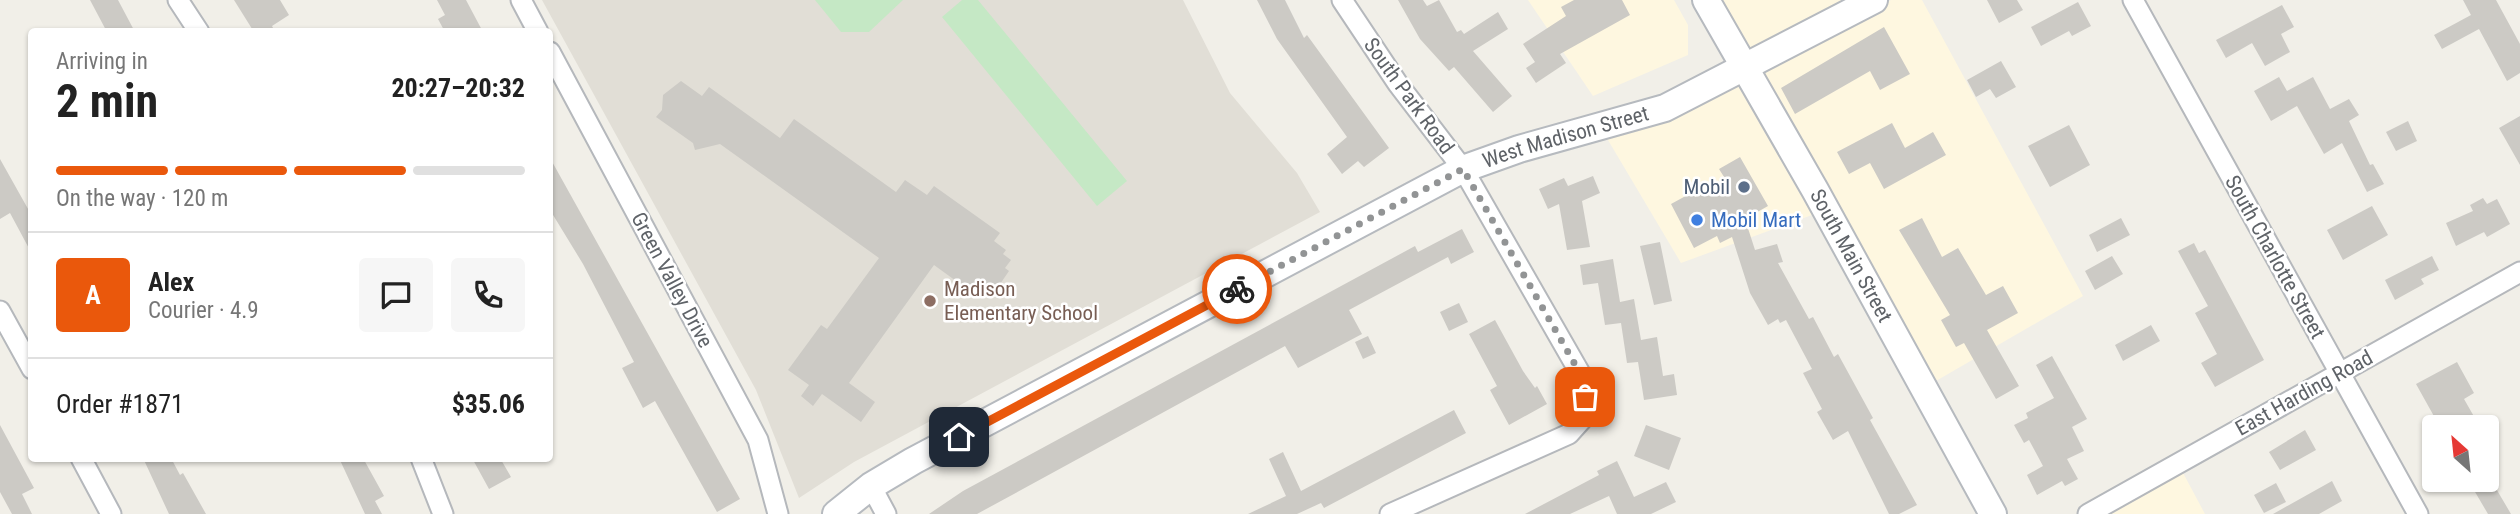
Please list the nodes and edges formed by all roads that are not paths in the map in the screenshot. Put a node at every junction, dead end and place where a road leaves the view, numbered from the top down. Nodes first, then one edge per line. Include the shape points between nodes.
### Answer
1 (178, 0) edge
2 (521, 0) edge
3 (1342, 0) edge
4 (1706, 0) edge
5 (1874, 0) edge
6 (2133, 0) edge
7 (196, 28) edge
8 (536, 28) edge
9 (553, 58) edge
10 (1744, 69) junction
11 (1463, 169) junction
12 (2520, 272) edge
13 (0, 311) edge
14 (28, 362) edge
15 (2339, 373) junction
16 (83, 462) edge
17 (423, 462) edge
18 (871, 486) junction
19 (111, 514) edge
20 (443, 514) edge
21 (778, 514) edge
22 (836, 514) edge
23 (886, 514) edge
24 (1390, 514) edge
25 (1993, 514) edge
26 (2088, 514) edge
27 (2418, 514) edge

1 - 7 street
2 - 8 street
3 - 11 street, South Park Road
4 - 10 street, South Main Street
5 - 10 street, West Madison Street
6 - 15 street, South Charlotte Street
9 - 21 street, Green Valley Drive via 758,440
10 - 11 street, West Madison Street via 1665,108
10 - 25 street, South Main Street
11 - 18 street, West Madison Street
11 - 24 street, South Park Road via 1584,380 1586,415 1560,439
12 - 15 street, East Harding Road
13 - 14 street
15 - 26 street, East Harding Road
15 - 27 street, South Charlotte Street
16 - 19 street
17 - 20 street
18 - 22 street, West Madison Street
18 - 23 street

